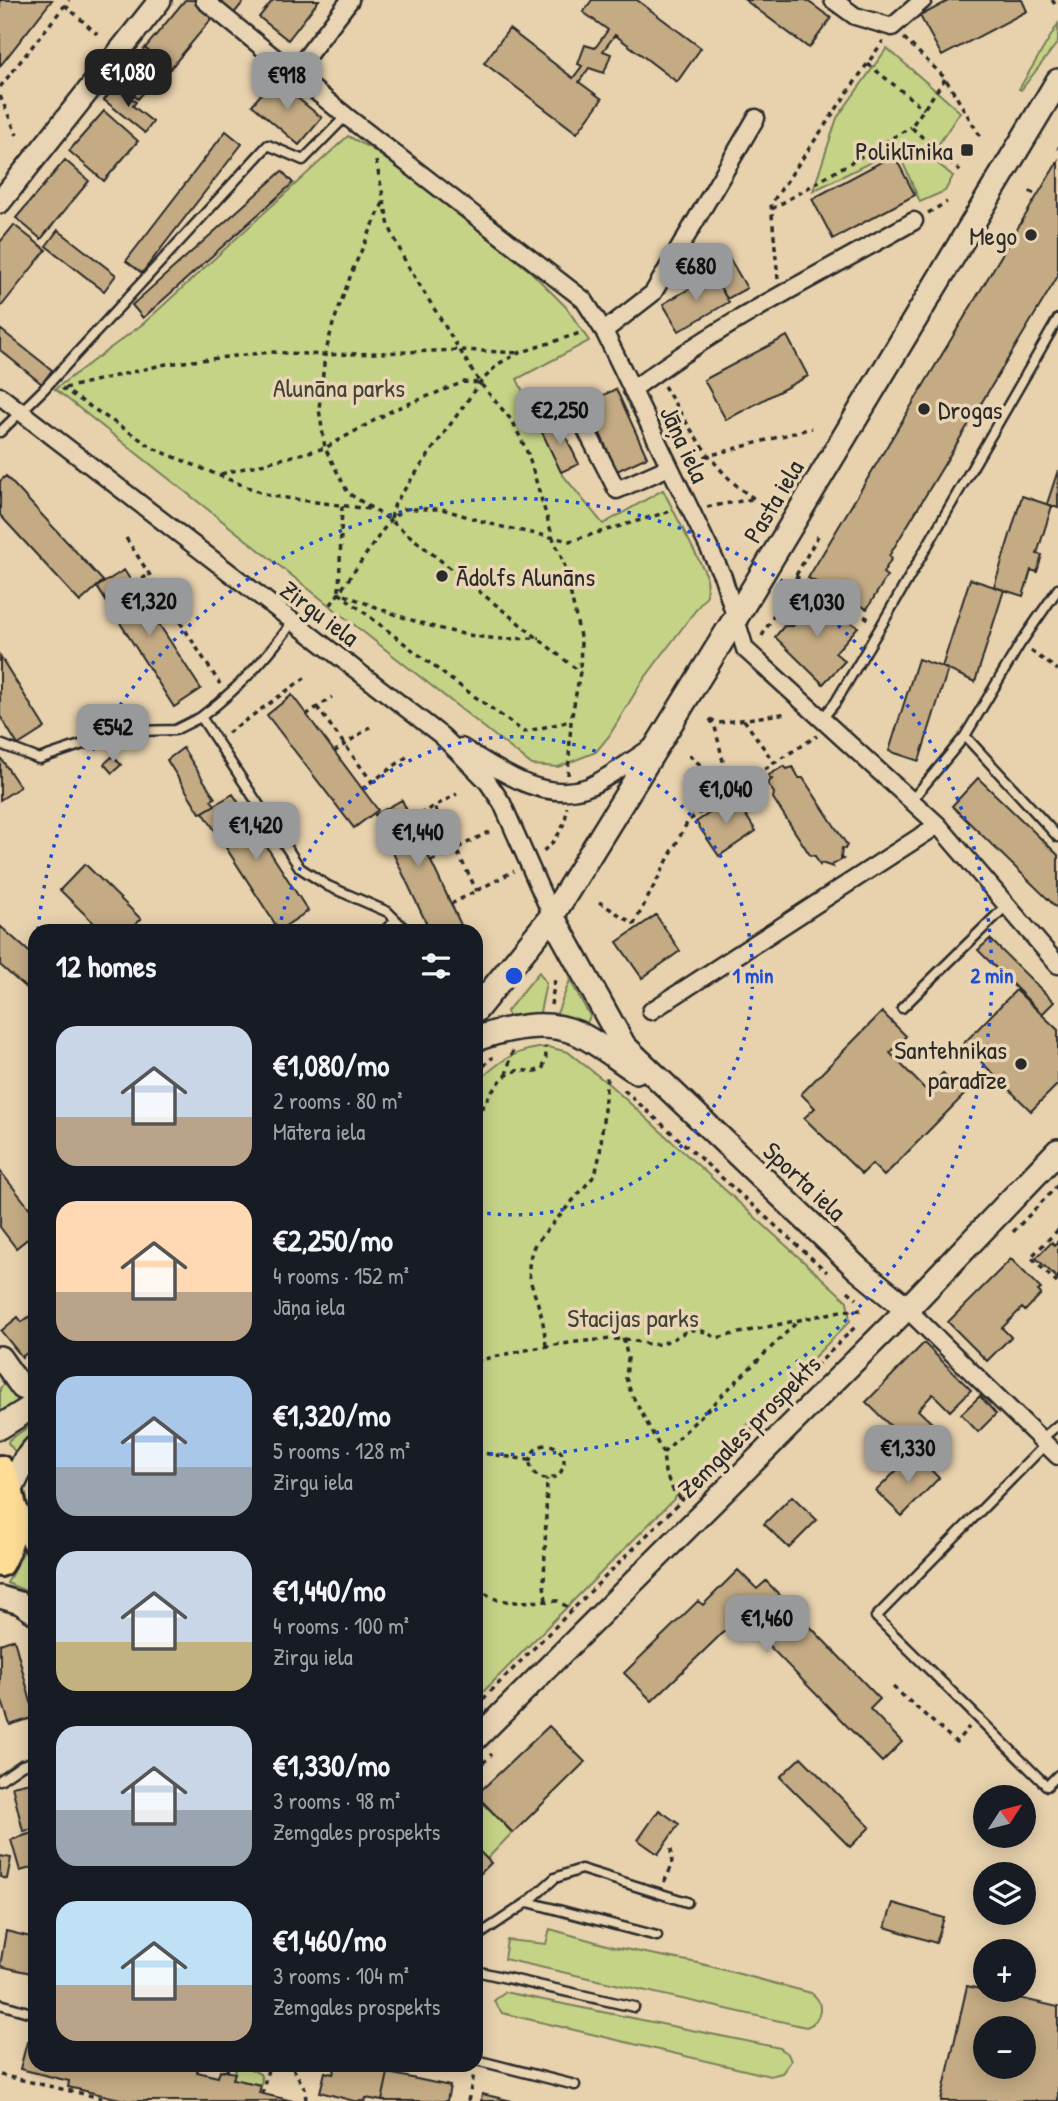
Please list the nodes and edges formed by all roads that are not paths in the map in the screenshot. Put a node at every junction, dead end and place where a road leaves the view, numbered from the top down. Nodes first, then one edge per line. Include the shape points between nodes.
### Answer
1 (160, 0) edge
2 (204, 0) edge
3 (350, 0) edge
4 (833, 0) edge
5 (923, 0) edge
6 (294, 73) junction
7 (1058, 81) edge
8 (346, 116) junction
9 (756, 118) dead end
10 (6, 190) edge
11 (914, 221) dead end
12 (1058, 319) edge
13 (603, 329) junction
14 (632, 390) junction
15 (0, 396) edge
16 (22, 412) junction
17 (580, 418) dead end
18 (0, 432) edge
19 (669, 467) junction
20 (1058, 589) edge
21 (735, 619) junction
22 (292, 623) junction
23 (201, 717) junction
24 (825, 723) junction
25 (442, 736) junction
26 (965, 736) junction
27 (659, 743) junction
28 (0, 744) edge
29 (911, 801) junction
30 (938, 825) junction
31 (1058, 837) edge
32 (1007, 905) junction
33 (552, 916) junction
34 (396, 920) junction
35 (392, 924) edge
36 (400, 924) edge
37 (1058, 965) edge
38 (483, 999) edge
39 (902, 1008) dead end
40 (651, 1011) dead end
41 (483, 1038) edge
42 (677, 1098) junction
43 (1058, 1151) edge
44 (906, 1309) junction
45 (0, 1357) edge
46 (28, 1390) edge
47 (28, 1409) edge
48 (1058, 1425) edge
49 (0, 1427) edge
50 (1048, 1447) edge
51 (28, 1456) edge
52 (8, 1487) edge
53 (28, 1530) edge
54 (0, 1563) edge
55 (0, 1597) edge
56 (28, 1608) edge
57 (483, 1732) edge
58 (28, 1763) edge
59 (1058, 1775) edge
60 (0, 1780) edge
61 (528, 1902) junction
62 (687, 1902) dead end
63 (483, 1932) edge
64 (657, 1936) dead end
65 (483, 1973) edge
66 (0, 2004) edge
67 (634, 2007) dead end
68 (28, 2012) edge
69 (483, 2065) edge
70 (575, 2085) dead end

1 - 10 street
2 - 6 street, Jāņa iela
3 - 6 street
4 - 5 street via 856,16 892,27
6 - 8 street, Jāņa iela
7 - 21 main road, Pasta iela
8 - 13 street, Jāņa iela via 584,300
8 - 16 lane via 303,160 268,145
9 - 13 street via 653,293
11 - 14 street via 779,296
12 - 24 lane
13 - 14 street, Jāņa iela
14 - 19 street, Jāņa iela
15 - 16 street, Zirgu iela
16 - 18 lane
16 - 22 street, Zirgu iela
17 - 19 street via 617,490
19 - 21 street, Jāņa iela via 723,577
20 - 26 lane
21 - 24 street, Jāņa iela via 745,649
21 - 27 main road, Pasta iela
22 - 23 lane via 228,696
22 - 25 street, Zirgu iela
23 - 28 lane via 175,730 125,734 39,759
23 - 34 lane via 300,868
24 - 29 street, Jāņa iela
25 - 27 street via 522,782 568,792 587,788
25 - 33 street, Zirgu iela via 487,781 502,803
26 - 29 lane
26 - 31 lane
27 - 33 main road, Pasta iela
29 - 30 street, Jāņa iela
30 - 32 street, Jāņa iela
30 - 40 street
32 - 37 street, Jāņa iela
32 - 39 lane
33 - 38 main road, Pasta iela
33 - 42 main road, Sporta iela via 624,1046
34 - 35 lane
34 - 36 lane
41 - 42 main road via 520,1027 577,1033
42 - 44 main road, Sporta iela
43 - 44 main road, Zemgales prospekts
44 - 50 street, Sporta iela
44 - 57 street, Zemgales prospekts
45 - 46 street
47 - 49 main road
48 - 50 lane
50 - 59 lane via 876,1617 1047,1786
51 - 52 main road
52 - 53 street
52 - 54 main road via 13,1523
55 - 56 street
58 - 60 lane
61 - 62 lane via 555,1878 581,1869
61 - 63 lane
61 - 64 lane
65 - 67 lane
66 - 68 lane
69 - 70 lane

